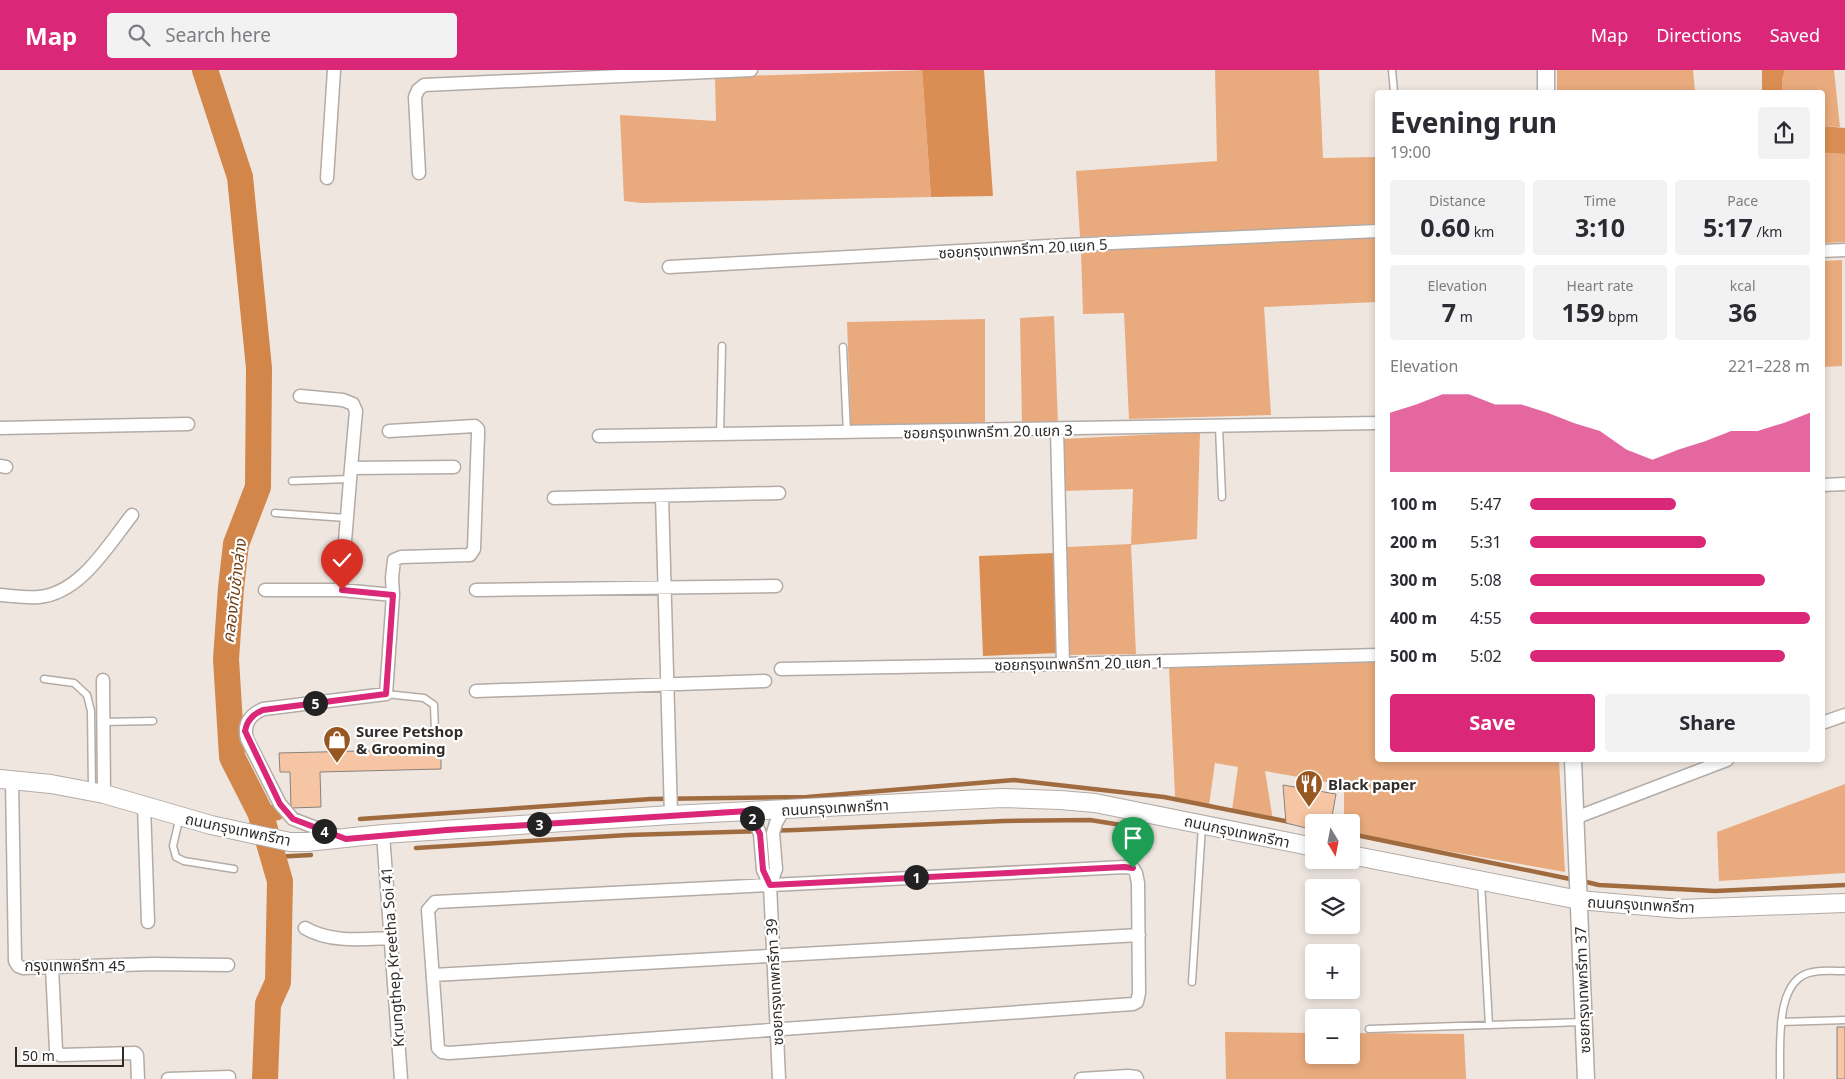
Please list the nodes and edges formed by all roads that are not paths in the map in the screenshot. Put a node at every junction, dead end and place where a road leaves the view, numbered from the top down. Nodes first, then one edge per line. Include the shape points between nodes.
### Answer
1 (334, 70) edge
2 (751, 70) edge
3 (1392, 70) edge
4 (1546, 70) edge
5 (694, 71) edge
6 (1394, 90) edge
7 (1546, 90) edge
8 (419, 173) dead end
9 (327, 178) dead end
10 (1375, 231) edge
11 (1845, 250) edge
12 (1825, 251) edge
13 (669, 267) dead end
14 (722, 346) dead end
15 (843, 347) dead end
16 (300, 396) dead end
17 (1375, 423) edge
18 (188, 424) dead end
19 (1219, 427) junction
20 (0, 428) edge
21 (1056, 430) junction
22 (389, 431) dead end
23 (847, 433) junction
24 (720, 435) junction
25 (599, 436) dead end
26 (454, 467) dead end
27 (350, 474) junction
28 (292, 481) dead end
29 (1825, 484) edge
30 (1845, 484) edge
31 (779, 493) dead end
32 (662, 496) junction
33 (1222, 497) dead end
34 (554, 498) dead end
35 (275, 513) dead end
36 (132, 515) dead end
37 (346, 518) junction
38 (776, 586) dead end
39 (664, 587) junction
40 (265, 590) dead end
41 (342, 590) junction
42 (476, 590) dead end
43 (0, 595) edge
44 (393, 595) junction
45 (1375, 655) edge
46 (1063, 664) junction
47 (781, 670) dead end
48 (44, 679) dead end
49 (103, 680) dead end
50 (765, 680) dead end
51 (667, 684) junction
52 (476, 691) dead end
53 (386, 694) junction
54 (1845, 715) edge
55 (152, 721) dead end
56 (103, 722) junction
57 (1825, 723) edge
58 (435, 732) dead end
59 (1572, 762) edge
60 (1722, 762) edge
61 (6, 779) edge
62 (98, 793) junction
63 (144, 805) junction
64 (784, 809) junction
65 (671, 810) junction
66 (748, 811) junction
67 (180, 816) junction
68 (1575, 818) junction
69 (1202, 824) junction
70 (383, 834) junction
71 (346, 839) junction
72 (1305, 845) edge
73 (1360, 857) edge
74 (234, 868) dead end
75 (1481, 881) junction
76 (770, 885) junction
77 (1579, 894) junction
78 (1845, 903) edge
79 (148, 922) dead end
80 (305, 928) dead end
81 (1139, 935) junction
82 (391, 938) junction
83 (773, 956) junction
84 (228, 965) dead end
85 (52, 967) junction
86 (1845, 971) edge
87 (432, 975) junction
88 (1192, 982) dead end
89 (1845, 1020) edge
90 (1582, 1022) junction
91 (1781, 1022) junction
92 (1489, 1025) junction
93 (777, 1029) junction
94 (1369, 1029) dead end
95 (229, 1077) dead end
96 (138, 1079) edge
97 (168, 1079) edge
98 (401, 1079) edge
99 (779, 1079) edge
100 (1081, 1079) edge
101 (1137, 1079) edge
102 (1586, 1079) edge
103 (1780, 1079) edge

1 - 9 street
2 - 5 street
3 - 6 lane
4 - 7 street
5 - 8 street via 424,85 415,97
10 - 13 street, ซอยกรุงเทพกรีฑา 20 แยก 5
11 - 12 street
14 - 24 lane
15 - 23 lane
16 - 27 street via 353,404 356,411
17 - 19 street, ซอยกรุงเทพกรีฑา 20 แยก 3
18 - 20 street
19 - 21 street, ซอยกรุงเทพกรีฑา 20 แยก 3
19 - 33 lane
21 - 23 street, ซอยกรุงเทพกรีฑา 20 แยก 3
21 - 46 street
22 - 44 street via 475,426 478,429 474,549 470,555 401,557 394,560
23 - 24 street, ซอยกรุงเทพกรีฑา 20 แยก 3
24 - 25 street, ซอยกรุงเทพกรีฑา 20 แยก 3
26 - 27 street
27 - 28 lane
27 - 37 street
29 - 30 street
31 - 32 street
32 - 34 street
32 - 39 street
35 - 37 lane
36 - 43 street via 86,574 66,588 40,597
37 - 41 street
38 - 39 street
39 - 42 street
39 - 51 street
40 - 41 street
41 - 44 street
44 - 53 street
45 - 46 street, ซอยกรุงเทพกรีฑา 20 แยก 1
46 - 47 street, ซอยกรุงเทพกรีฑา 20 แยก 1
48 - 62 lane via 74,683 87,695
49 - 56 street
50 - 51 street
51 - 52 street
51 - 65 street
53 - 58 lane via 424,698 434,705
53 - 71 street via 263,710 255,713 246,724 247,739 280,804 293,819
54 - 57 street
55 - 56 lane
56 - 62 street
59 - 68 street, ซอยกรุงเทพกรีฑา 37
60 - 68 street
61 - 62 main road, ถนนกรุงเทพกรีฑา
61 - 85 street, กรุงเทพกรีฑา 45 via 15,960 23,968
62 - 63 main road, ถนนกรุงเทพกรีฑา
63 - 67 main road, ถนนกรุงเทพกรีฑา
63 - 79 street
64 - 66 main road, ถนนกรุงเทพกรีฑา
64 - 69 main road, ถนนกรุงเทพกรีฑา via 1032,798 1094,803
64 - 76 street, ซอยกรุงเทพกรีฑา 39 via 773,834 776,869
65 - 66 main road, ถนนกรุงเทพกรีฑา
65 - 70 main road, ถนนกรุงเทพกรีฑา
66 - 76 street, ซอยกรุงเทพกรีฑา 39 via 760,834 763,870
67 - 71 main road, ถนนกรุงเทพกรีฑา via 290,842
67 - 74 lane via 173,846 176,857
68 - 77 street, ซอยกรุงเทพกรีฑา 37
69 - 72 main road, ถนนกรุงเทพกรีฑา
69 - 88 lane
70 - 71 main road, ถนนกรุงเทพกรีฑา
70 - 82 street, Krungthep Kreetha Soi 41
73 - 75 main road, ถนนกรุงเทพกรีฑา
75 - 77 main road, ถนนกรุงเทพกรีฑา
75 - 92 lane
76 - 81 street via 1133,868 1138,883
76 - 83 street, ซอยกรุงเทพกรีฑา 39
76 - 87 street via 435,902 428,910
77 - 78 main road, ถนนกรุงเทพกรีฑา via 1680,908
77 - 90 street, ซอยกรุงเทพกรีฑา 37
80 - 82 street via 344,940
81 - 83 street
81 - 93 street via 1138,993 1137,1002 1133,1004
82 - 98 street, Krungthep Kreetha Soi 41
83 - 87 street
83 - 93 street, ซอยกรุงเทพกรีฑา 39
84 - 85 street, กรุงเทพกรีฑา 45
85 - 96 street via 58,1054 135,1053
86 - 91 lane via 1812,972 1798,979 1786,993
87 - 93 street via 437,1041 442,1052
89 - 91 lane
90 - 92 lane
90 - 102 street, ซอยกรุงเทพกรีฑา 37
91 - 103 lane
92 - 94 lane
93 - 99 street, ซอยกรุงเทพกรีฑา 39
95 - 97 street
100 - 101 street via 1128,1076

